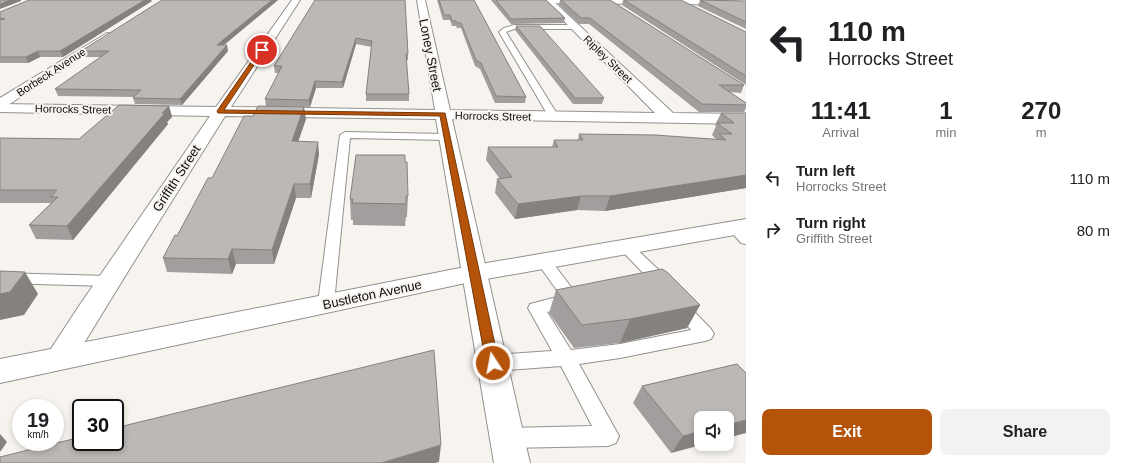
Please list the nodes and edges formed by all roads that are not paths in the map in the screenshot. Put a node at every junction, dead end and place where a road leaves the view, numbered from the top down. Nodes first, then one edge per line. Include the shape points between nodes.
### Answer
1 (296, 0) edge
2 (421, 0) edge
3 (546, 0) edge
4 (609, 1) edge
5 (658, 1) edge
6 (675, 1) edge
7 (746, 2) edge
8 (622, 9) edge
9 (574, 27) junction
10 (118, 29) edge
11 (0, 104) edge
12 (0, 108) edge
13 (220, 111) junction
14 (442, 114) junction
15 (554, 117) junction
16 (670, 119) junction
17 (746, 119) edge
18 (446, 137) junction
19 (742, 231) edge
20 (626, 247) junction
21 (544, 261) junction
22 (475, 273) junction
23 (0, 278) edge
24 (108, 281) junction
25 (326, 303) junction
26 (60, 358) junction
27 (566, 358) junction
28 (493, 363) junction
29 (0, 371) edge
30 (507, 438) junction
31 (512, 463) edge

1 - 13 street, Griffith Street
2 - 14 street, Loney Street
3 - 4 street
3 - 9 street, Ripley Street
4 - 5 street
4 - 8 lane
6 - 7 street
9 - 15 lane via 514,27 502,32
9 - 16 street, Ripley Street
10 - 11 street, Borbeck Avenue
12 - 13 street, Horrocks Street
13 - 14 street, Horrocks Street
13 - 24 street, Griffith Street
14 - 15 street, Horrocks Street
14 - 18 street, Loney Street
15 - 16 street, Horrocks Street
16 - 17 street, Horrocks Street
18 - 22 street, Loney Street
18 - 25 lane via 345,135
19 - 20 street, Bustleton Avenue
20 - 21 street, Bustleton Avenue
20 - 27 lane via 655,276 650,285 705,334 664,337
21 - 22 street, Bustleton Avenue
21 - 27 lane via 581,300 536,308
22 - 25 street, Bustleton Avenue
22 - 28 street, Loney Street
23 - 24 lane
24 - 26 street, Griffith Street
25 - 26 street, Bustleton Avenue
26 - 29 street, Bustleton Avenue
27 - 28 lane
27 - 30 lane via 608,436
28 - 30 street, Loney Street
30 - 31 street, Loney Street

